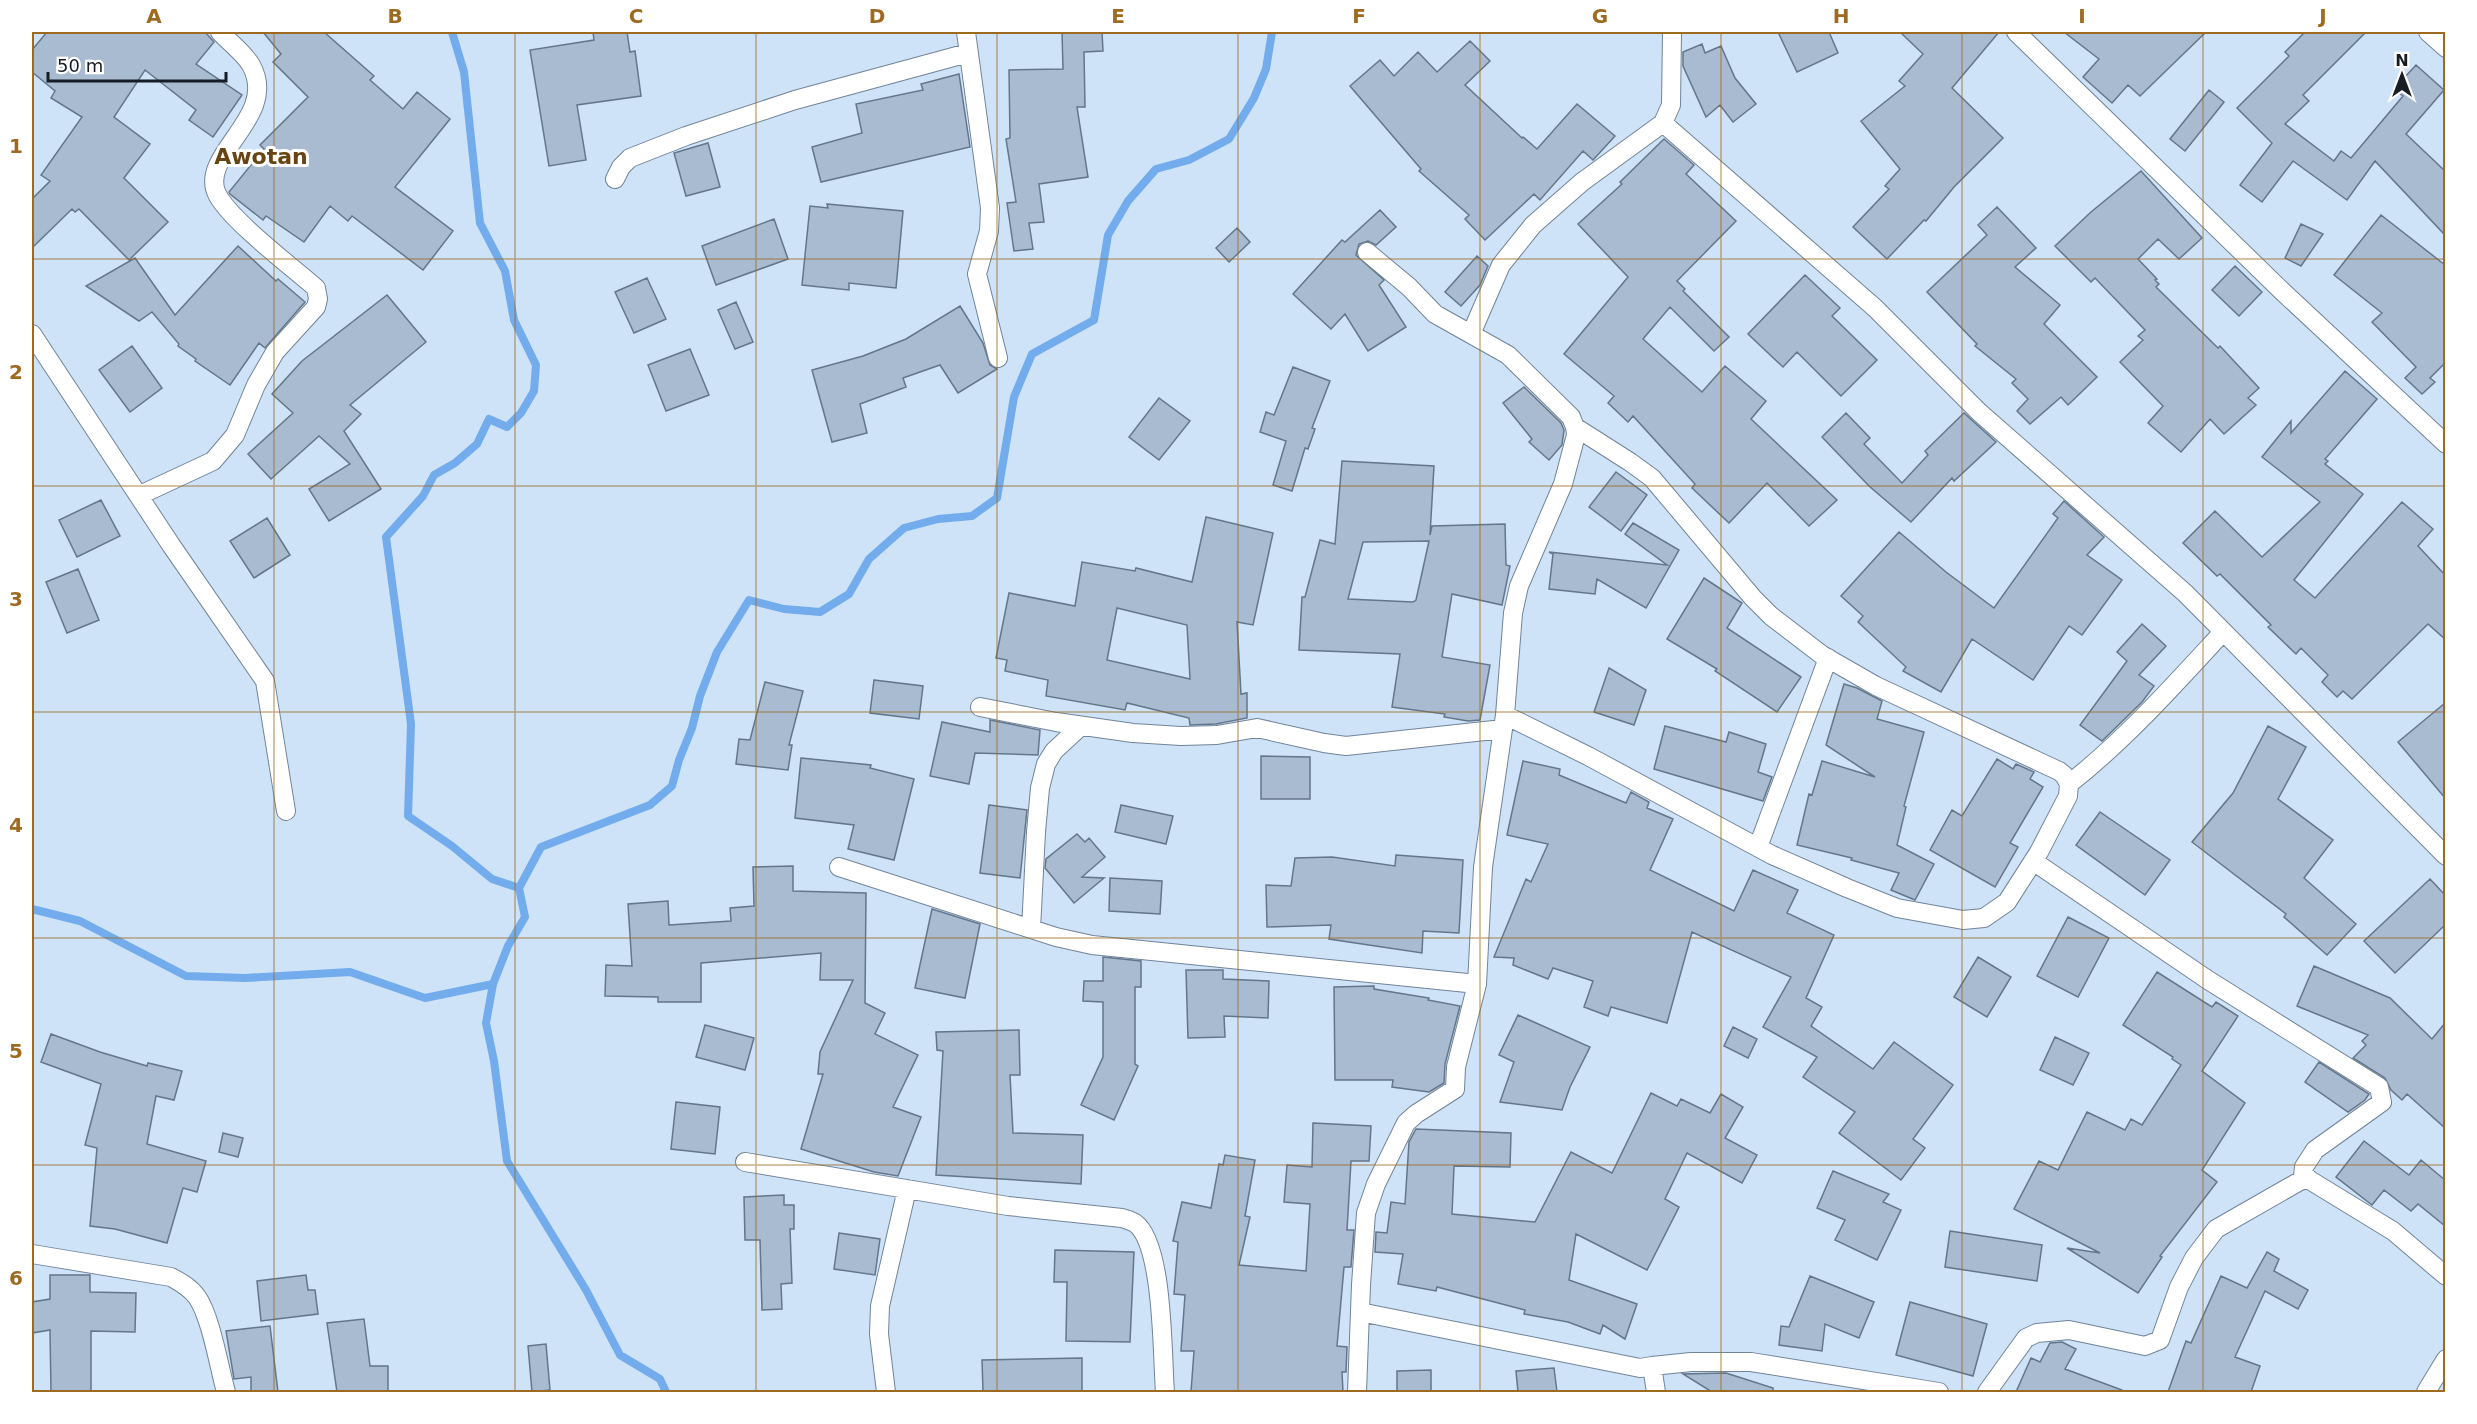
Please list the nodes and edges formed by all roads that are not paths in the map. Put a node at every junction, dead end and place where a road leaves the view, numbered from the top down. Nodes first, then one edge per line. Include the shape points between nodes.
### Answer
1 (220, 32) edge
2 (966, 32) edge
3 (1671, 32) edge
4 (2016, 32) edge
5 (2428, 32) edge
6 (2445, 48) edge
7 (968, 53) junction
8 (1663, 123) junction
9 (615, 179) dead end
10 (1367, 252) dead end
11 (32, 334) edge
12 (1472, 334) junction
13 (998, 358) dead end
14 (1575, 427) junction
15 (2445, 444) edge
16 (140, 495) junction
17 (2223, 632) junction
18 (1828, 658) junction
19 (980, 707) dead end
20 (1504, 722) junction
21 (1081, 726) junction
22 (2069, 784) junction
23 (286, 811) dead end
24 (1758, 847) junction
25 (2445, 856) edge
26 (2033, 861) junction
27 (839, 867) dead end
28 (1031, 929) junction
29 (1477, 984) junction
30 (745, 1162) dead end
31 (2307, 1177) junction
32 (907, 1189) junction
33 (32, 1254) edge
34 (2445, 1276) edge
35 (1360, 1312) junction
36 (2445, 1359) edge
37 (1652, 1366) junction
38 (226, 1392) edge
39 (886, 1392) edge
40 (1165, 1392) edge
41 (1358, 1392) edge
42 (1656, 1392) edge
43 (1939, 1392) edge
44 (1987, 1392) edge
45 (2426, 1392) edge

1 - 16 street via 250,65 258,85 254,108 216,167 217,193 235,217 316,288 318,299 316,307 275,352 235,435 213,460
2 - 7 street
3 - 8 street via 1671,105
4 - 15 street
5 - 6 street
7 - 9 street via 795,100 686,136 630,158
7 - 13 street via 990,208 977,274
8 - 12 street via 1582,182 1533,225 1501,265
8 - 17 street via 1875,308 1979,412 2185,593
10 - 12 street via 1435,314
11 - 16 street
12 - 14 street via 1508,355 1571,417
14 - 18 street via 1652,478 1753,598
14 - 20 street via 1563,484 1520,586 1513,613
16 - 23 street via 265,681
17 - 22 street via 2140,721
17 - 25 street
18 - 22 street via 1876,686 2060,771
18 - 24 street
19 - 21 street
20 - 21 street via 1346,746 1257,728 1181,736
20 - 24 street via 1587,756
20 - 29 street via 1483,867
21 - 28 street via 1046,764 1036,832
22 - 26 street via 2068,796
24 - 26 street via 1897,908 1963,920 1984,918 2007,902
26 - 31 street via 2208,980 2379,1087 2382,1102 2315,1150 2304,1167 2303,1176
27 - 28 street
28 - 29 street via 1092,945
29 - 35 street via 1456,1067 1455,1089 1406,1123 1376,1184 1366,1214
30 - 32 street
31 - 34 street via 2393,1231
31 - 44 street via 2216,1229 2179,1287 2160,1340 2145,1346 2069,1330 2037,1333 2026,1338
32 - 39 street via 880,1306
32 - 40 street via 1008,1206 1122,1218 1135,1223 1145,1235 1156,1266
33 - 38 street via 171,1276 184,1284 197,1297 206,1319
35 - 37 street via 1640,1368
35 - 41 street
36 - 45 street
37 - 42 street
37 - 43 street via 1751,1362

